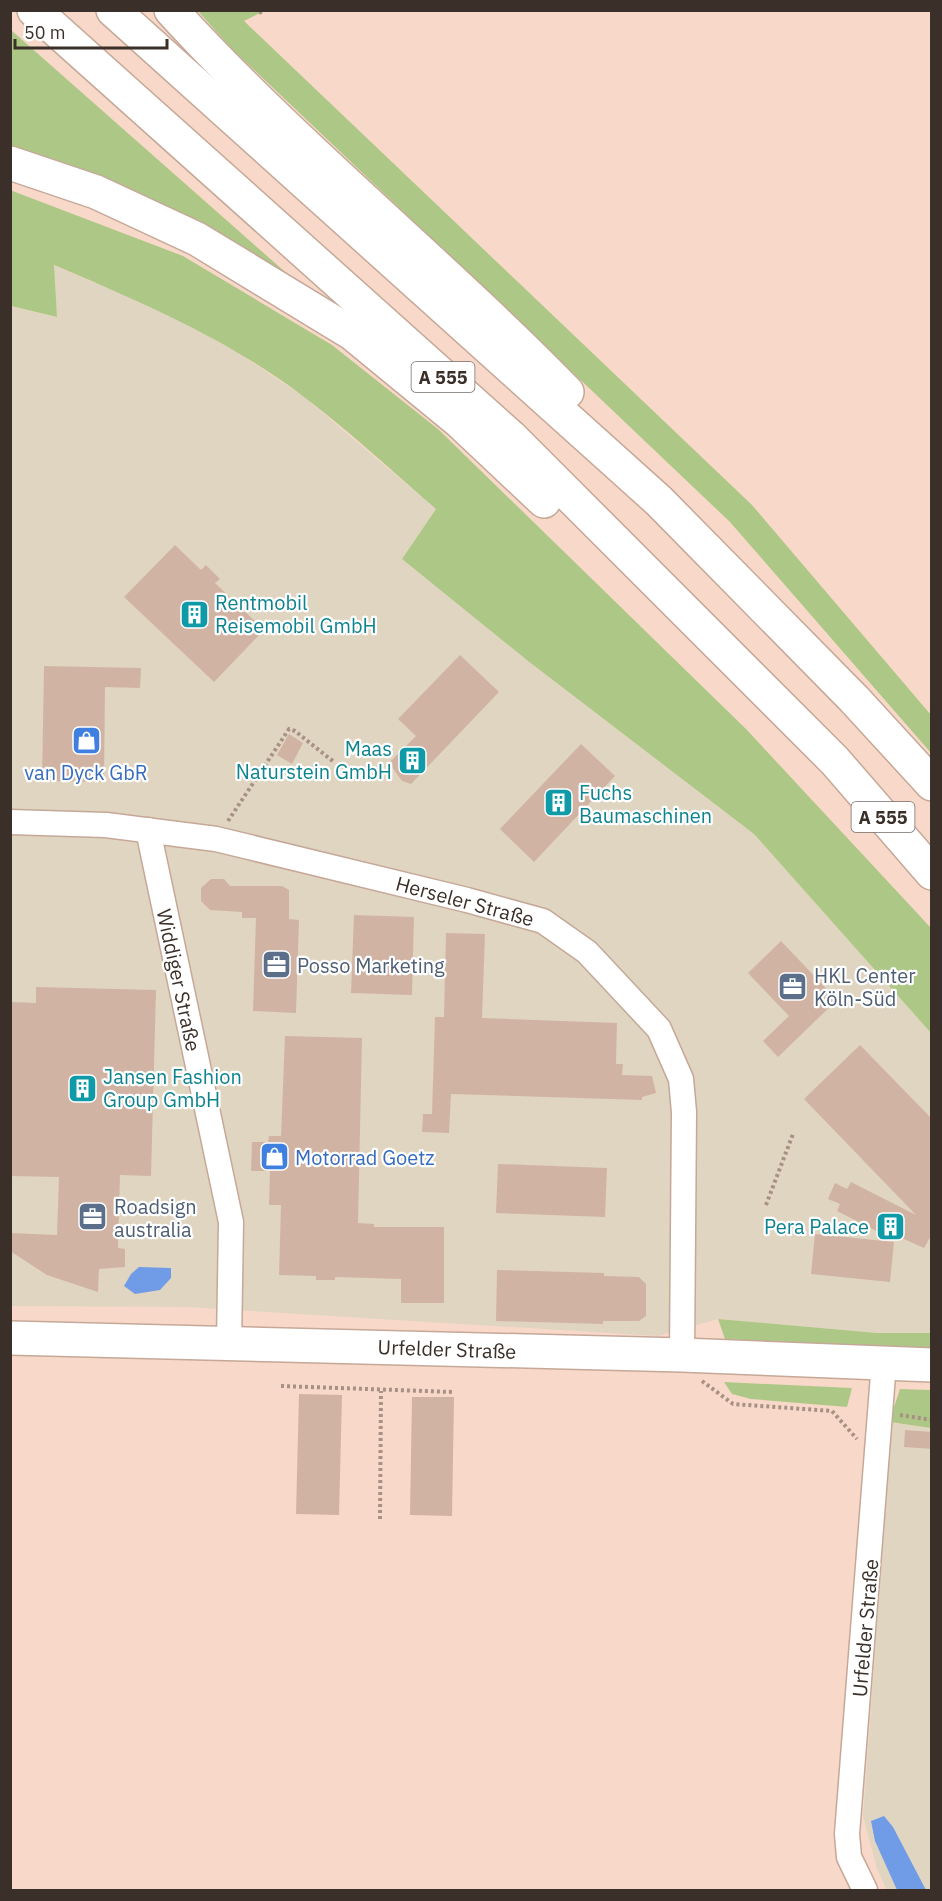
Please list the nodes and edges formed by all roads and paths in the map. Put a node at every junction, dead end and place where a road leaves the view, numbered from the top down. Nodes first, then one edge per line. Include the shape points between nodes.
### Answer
1 (34, 10) edge
2 (113, 10) edge
3 (171, 10) edge
4 (264, 10) edge
5 (259, 13) dead end
6 (10, 163) edge
7 (659, 501) junction
8 (835, 761) junction
9 (334, 762) dead end
10 (932, 784) edge
11 (10, 822) edge
12 (148, 830) junction
13 (216, 839) junction
14 (932, 873) edge
15 (793, 1134) dead end
16 (766, 1205) dead end
17 (10, 1338) edge
18 (229, 1344) junction
19 (682, 1355) junction
20 (884, 1362) junction
21 (932, 1365) edge
22 (281, 1386) dead end
23 (381, 1391) junction
24 (453, 1392) dead end
25 (832, 1411) dead end
26 (881, 1413) junction
27 (932, 1420) edge
28 (380, 1519) dead end
29 (865, 1890) edge

1 - 8 main road, A 555 via 511,437
2 - 7 main road, A 555
3 - 7 main road via 220,64 503,327 585,409
4 - 5 path
6 - 8 main road via 96,192 197,239 353,334 459,421 768,720
7 - 10 main road, A 555
8 - 14 main road, A 555
9 - 13 path via 289,729
11 - 12 street, Herseler Straße
12 - 13 street, Herseler Straße
12 - 18 street, Widdiger Straße via 231,1222
13 - 19 street, Herseler Straße via 543,921 587,952 658,1029 681,1079 684,1112
15 - 16 path
17 - 18 main road, Urfelder Straße
18 - 19 main road, Urfelder Straße
19 - 20 main road, Urfelder Straße
19 - 25 path via 692,1375 734,1404
20 - 21 main road, Urfelder Straße
20 - 26 street, Urfelder Straße
22 - 23 path
23 - 24 path
23 - 28 path
26 - 27 path
26 - 29 street, Urfelder Straße via 848,1834 849,1857

